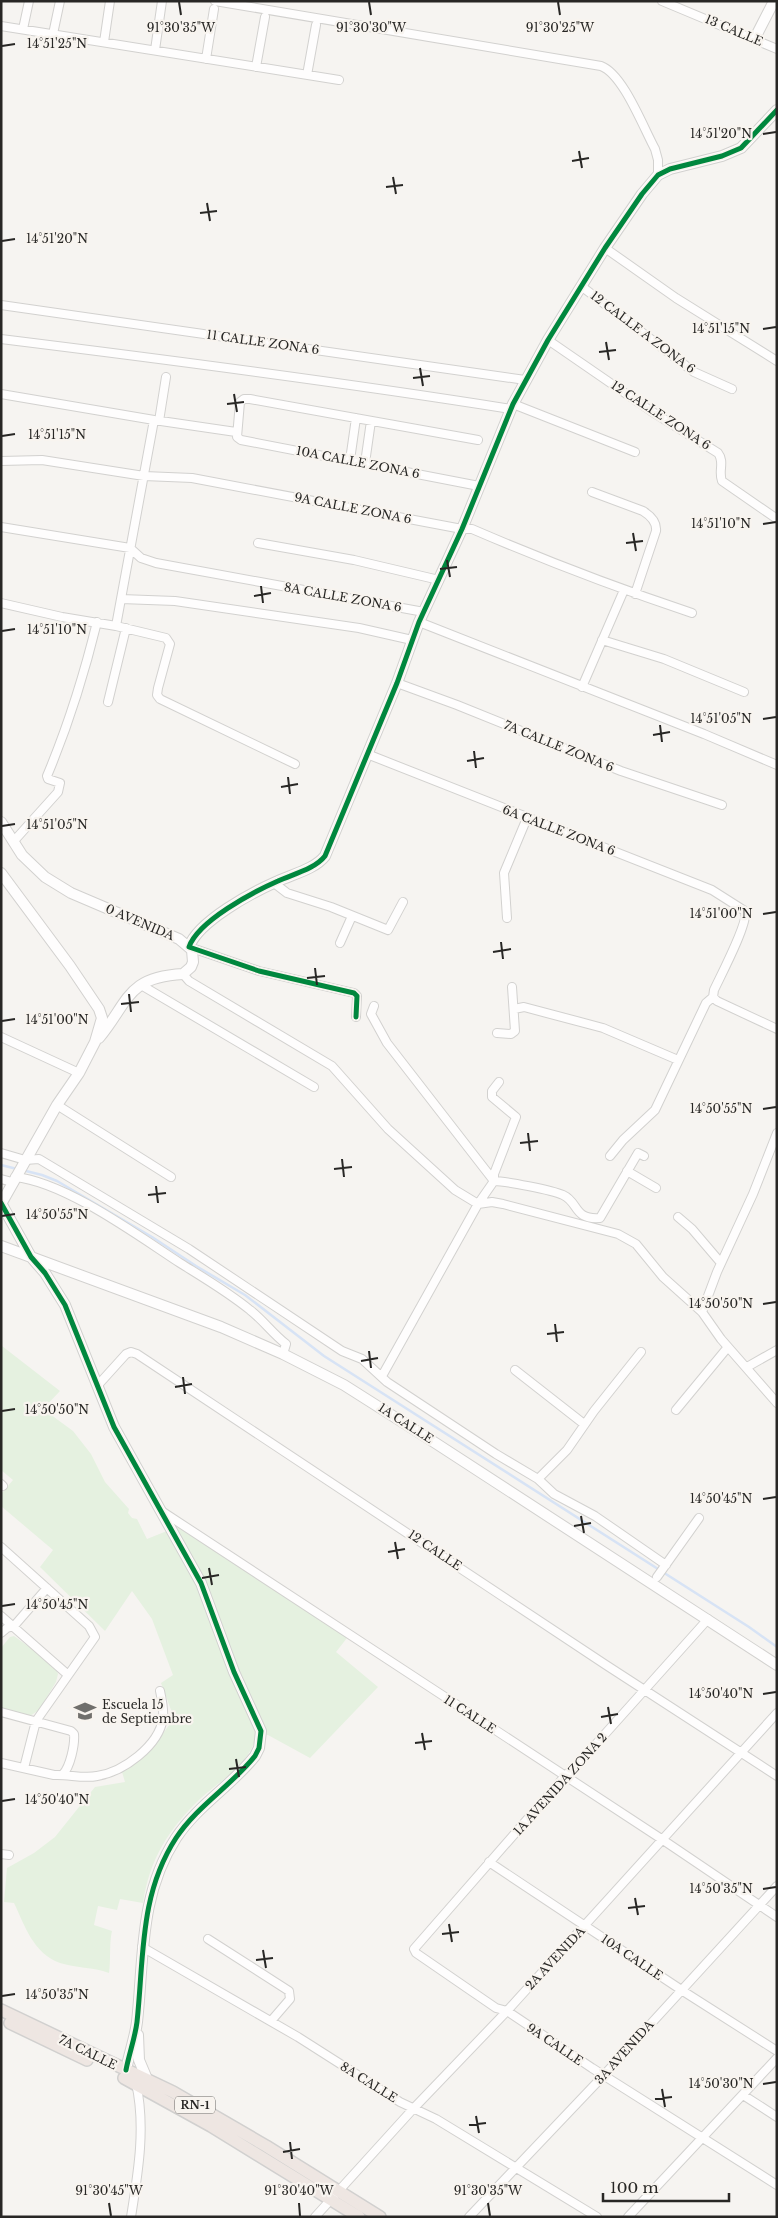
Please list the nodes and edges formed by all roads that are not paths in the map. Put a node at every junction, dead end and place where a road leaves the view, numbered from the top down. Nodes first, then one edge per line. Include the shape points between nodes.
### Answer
1 (28, 1) edge
2 (60, 1) edge
3 (110, 1) edge
4 (162, 1) edge
5 (662, 1) edge
6 (774, 1) edge
7 (214, 5) edge
8 (265, 17) dead end
9 (316, 25) dead end
10 (1, 26) edge
11 (23, 29) junction
12 (53, 34) junction
13 (755, 38) junction
14 (104, 42) junction
15 (777, 49) edge
16 (155, 50) junction
17 (206, 59) junction
18 (256, 67) junction
19 (307, 75) junction
20 (339, 80) dead end
21 (777, 110) edge
22 (658, 175) junction
23 (604, 248) junction
24 (581, 286) junction
25 (1, 305) edge
26 (1, 339) edge
27 (548, 340) junction
28 (777, 361) edge
29 (166, 377) dead end
30 (525, 380) junction
31 (732, 390) dead end
32 (1, 394) edge
33 (512, 406) junction
34 (356, 418) junction
35 (156, 421) junction
36 (371, 421) junction
37 (236, 434) junction
38 (478, 440) dead end
39 (635, 452) dead end
40 (350, 460) junction
41 (1, 461) edge
42 (365, 463) junction
43 (144, 476) junction
44 (479, 486) junction
45 (592, 492) dead end
46 (777, 519) edge
47 (1, 527) edge
48 (462, 529) junction
49 (258, 543) dead end
50 (130, 548) junction
51 (439, 580) junction
52 (624, 590) junction
53 (635, 594) junction
54 (121, 599) junction
55 (1, 603) edge
56 (424, 612) junction
57 (692, 613) dead end
58 (97, 622) junction
59 (419, 622) junction
60 (116, 626) junction
61 (126, 628) junction
62 (412, 640) junction
63 (602, 640) junction
64 (397, 683) junction
65 (582, 687) junction
66 (744, 692) dead end
67 (108, 702) dead end
68 (367, 754) junction
69 (295, 764) dead end
70 (777, 765) edge
71 (722, 806) dead end
72 (527, 818) junction
73 (1, 822) edge
74 (14, 842) junction
75 (1, 873) edge
76 (274, 883) junction
77 (403, 902) dead end
78 (352, 916) junction
79 (506, 918) dead end
80 (340, 943) dead end
81 (190, 947) junction
82 (183, 974) junction
83 (141, 985) junction
84 (512, 987) dead end
85 (713, 997) junction
86 (374, 1006) dead end
87 (514, 1009) junction
88 (356, 1016) dead end
89 (777, 1029) edge
90 (497, 1034) dead end
91 (1, 1037) edge
92 (95, 1042) junction
93 (678, 1060) junction
94 (79, 1073) junction
95 (499, 1082) dead end
96 (314, 1087) dead end
97 (57, 1105) junction
98 (777, 1133) edge
99 (1, 1153) edge
100 (610, 1156) dead end
101 (644, 1156) dead end
102 (24, 1161) junction
103 (628, 1171) junction
104 (171, 1177) dead end
105 (1, 1178) edge
106 (14, 1178) junction
107 (494, 1181) junction
108 (656, 1188) dead end
109 (1, 1203) edge
110 (478, 1204) junction
111 (678, 1217) dead end
112 (1, 1246) edge
113 (31, 1257) junction
114 (721, 1263) junction
115 (702, 1312) junction
116 (728, 1347) junction
117 (777, 1350) edge
118 (641, 1352) dead end
119 (283, 1354) junction
120 (747, 1367) junction
121 (515, 1370) dead end
122 (382, 1376) junction
123 (98, 1385) junction
124 (777, 1403) edge
125 (676, 1410) dead end
126 (584, 1424) junction
127 (538, 1479) junction
128 (163, 1512) junction
129 (699, 1518) dead end
130 (1, 1547) edge
131 (665, 1567) junction
132 (657, 1577) dead end
133 (46, 1588) junction
134 (1, 1616) edge
135 (708, 1619) junction
136 (14, 1626) junction
137 (1, 1633) edge
138 (777, 1665) edge
139 (67, 1674) junction
140 (646, 1690) junction
141 (160, 1691) dead end
142 (1, 1712) edge
143 (777, 1714) edge
144 (36, 1721) junction
145 (742, 1752) junction
146 (1, 1764) edge
147 (24, 1768) junction
148 (63, 1774) junction
149 (565, 1776) junction
150 (777, 1776) edge
151 (663, 1840) junction
152 (489, 1862) junction
153 (777, 1886) edge
154 (760, 1905) junction
155 (777, 1916) edge
156 (586, 1925) junction
157 (208, 1939) dead end
158 (142, 1947) junction
159 (414, 1949) joint
160 (681, 1990) junction
161 (1, 2010) edge
162 (507, 2011) junction
163 (1, 2018) edge
164 (271, 2021) junction
165 (137, 2023) junction
166 (777, 2051) edge
167 (777, 2058) edge
168 (126, 2070) junction
169 (604, 2075) junction
170 (141, 2081) junction
171 (743, 2095) junction
172 (413, 2108) junction
173 (777, 2117) edge
174 (703, 2137) junction
175 (516, 2168) junction
176 (777, 2185) edge
177 (334, 2195) junction
178 (131, 2217) edge
179 (315, 2217) edge
180 (359, 2217) edge
181 (380, 2217) edge
182 (470, 2217) edge
183 (598, 2217) edge
184 (628, 2217) edge

1 - 11 street
2 - 12 street
3 - 14 street
4 - 16 street
5 - 13 street, 13 CALLE
6 - 13 street
7 - 17 street
7 - 22 street via 303,15 605,67 620,84 655,149
8 - 18 street
9 - 19 street
10 - 11 street
11 - 12 street
12 - 14 street
13 - 15 street, 13 CALLE
14 - 16 street
16 - 17 street
17 - 18 street
18 - 19 street
19 - 20 street
21 - 22 street via 741,148
22 - 23 street
23 - 24 street
23 - 28 street
24 - 27 street
24 - 31 street, 12 CALLE A ZONA 6 via 694,372
25 - 30 street, 11 CALLE ZONA 6
26 - 33 street
27 - 30 street
27 - 46 street, 12 CALLE ZONA 6 via 718,453 722,460 722,481
29 - 35 street
30 - 33 street
32 - 35 street, 10A CALLE ZONA 6
33 - 39 street
33 - 44 street
34 - 36 street
34 - 37 street via 244,399 239,405
34 - 40 street
35 - 37 street, 10A CALLE ZONA 6
35 - 43 street
36 - 38 street
36 - 42 street
37 - 40 street, 10A CALLE ZONA 6 via 241,440
40 - 42 street, 10A CALLE ZONA 6
41 - 43 street, 9A CALLE ZONA 6 via 42,460
42 - 44 street, 10A CALLE ZONA 6
43 - 48 street, 9A CALLE ZONA 6 via 205,480
43 - 50 street
44 - 48 street
45 - 53 street via 649,515 655,524 656,532
47 - 50 street, 8A CALLE ZONA 6
48 - 51 street
48 - 52 street, 9A CALLE ZONA 6 via 472,529
49 - 51 street via 354,560
50 - 54 street
50 - 56 street, 8A CALLE ZONA 6 via 140,558 156,563
51 - 56 street
52 - 53 street, 9A CALLE ZONA 6
52 - 63 street
53 - 57 street, 9A CALLE ZONA 6
54 - 60 street
54 - 62 street via 175,601 334,624
55 - 58 street
56 - 59 street
58 - 60 street
58 - 74 street via 80,688 47,776 60,783 58,792
59 - 62 street
59 - 65 street
60 - 61 street
61 - 67 street
61 - 69 street via 169,641 158,695 163,700
62 - 64 street
63 - 65 street
63 - 66 street via 664,659
64 - 68 street
64 - 71 street, 7A CALLE ZONA 6 via 621,771
65 - 70 street
68 - 72 street, 6A CALLE ZONA 6
68 - 76 street via 321,861
72 - 79 street via 504,873
72 - 85 street, 6A CALLE ZONA 6 via 712,890 741,907 746,913 741,931
73 - 74 street, 0 AVENIDA
74 - 81 street, 0 AVENIDA via 34,868 60,887 179,939
75 - 92 street via 99,1009 102,1018
76 - 78 street via 287,893
76 - 81 street via 210,922 194,936
77 - 78 street via 388,930
78 - 80 street
81 - 82 street, 0 AVENIDA via 193,962
81 - 88 street via 259,971 354,993 357,996
82 - 83 street
82 - 110 street via 188,981 332,1066 388,1129 455,1190
83 - 92 street via 128,995
83 - 96 street
84 - 87 street
85 - 89 street
85 - 93 street via 706,1003
86 - 107 street via 371,1014 387,1043
87 - 90 street via 513,1033
87 - 93 street via 524,1007 603,1028
91 - 94 street
92 - 94 street
93 - 100 street via 653,1113
94 - 97 street
95 - 107 street via 492,1091 492,1097 516,1117
97 - 102 street
97 - 104 street
98 - 114 street
99 - 102 street
101 - 103 street via 638,1153
102 - 106 street
102 - 122 street via 39,1159 115,1204 342,1351 362,1359
103 - 107 street via 598,1219 579,1213 561,1194
103 - 108 street
105 - 106 street
106 - 109 street
106 - 119 street via 40,1182 69,1195 229,1294 286,1344
107 - 110 street
109 - 113 street
110 - 115 street via 496,1203 625,1237 636,1244 663,1277
110 - 122 street
111 - 114 street
112 - 113 street, 1A CALLE
113 - 119 street, 1A CALLE via 203,1320
113 - 123 street via 65,1305
114 - 115 street
115 - 116 street
116 - 120 street
116 - 125 street
117 - 120 street
118 - 126 street
119 - 135 street, 1A CALLE via 374,1403
120 - 124 street
121 - 126 street
122 - 127 street
123 - 128 street via 118,1436
123 - 140 street, 12 CALLE via 126,1354 137,1354
126 - 127 street via 564,1453
127 - 131 street via 554,1494 601,1520
128 - 149 street, 11 CALLE
128 - 158 street via 201,1583 234,1672 258,1721 261,1740 260,1748 250,1763 194,1815 169,1851 151,1895
129 - 131 street
130 - 133 street
131 - 132 street
133 - 136 street
133 - 139 street via 89,1626 95,1637
134 - 136 street
135 - 138 street, 1A CALLE
135 - 140 street, 1A AVENIDA ZONA 2
136 - 137 street
136 - 139 street
139 - 144 street
140 - 145 street, 12 CALLE
140 - 149 street, 1A AVENIDA ZONA 2
141 - 148 street via 163,1718 150,1744 122,1767 104,1774 88,1777
142 - 144 street
143 - 145 street, 2A AVENIDA
144 - 147 street
144 - 148 street via 74,1734 67,1769
145 - 150 street, 12 CALLE
145 - 151 street, 2A AVENIDA
146 - 147 street
147 - 148 street via 51,1775
149 - 151 street, 11 CALLE
149 - 152 street, 1A AVENIDA ZONA 2
151 - 154 street, 11 CALLE
151 - 156 street, 2A AVENIDA
152 - 156 street, 10A CALLE
152 - 159 street, 1A AVENIDA ZONA 2
153 - 154 street, 3A AVENIDA
154 - 155 street, 11 CALLE
154 - 160 street, 3A AVENIDA
156 - 160 street, 10A CALLE
156 - 162 street, 2A AVENIDA
157 - 164 street via 289,1991 290,1999
158 - 164 street, 8A CALLE
158 - 165 street
159 - 162 street, 9A CALLE via 496,2008
160 - 166 street, 10A CALLE
160 - 169 street, 3A AVENIDA
161 - 168 main road, 7A CALLE / RN-1
162 - 169 street, 9A CALLE
162 - 172 street, 2A AVENIDA
163 - 170 main road, 7A CALLE / RN-1
164 - 172 street, 8A CALLE
165 - 168 street
165 - 170 street
167 - 171 street
168 - 170 main road, 7A CALLE / RN-1
169 - 174 street, 9A CALLE
169 - 175 street, 3A AVENIDA
170 - 177 main road, 7A CALLE / RN-1 via 211,2126
170 - 178 street via 141,2120
171 - 173 street
171 - 174 street
172 - 175 street, 8A CALLE
172 - 177 street, 2A AVENIDA
174 - 176 street, 9A CALLE
174 - 184 street
175 - 182 street, 3A AVENIDA
175 - 183 street, 8A CALLE
177 - 179 street
177 - 180 main road, 7A CALLE / RN-1
177 - 181 main road, 7A CALLE / RN-1

